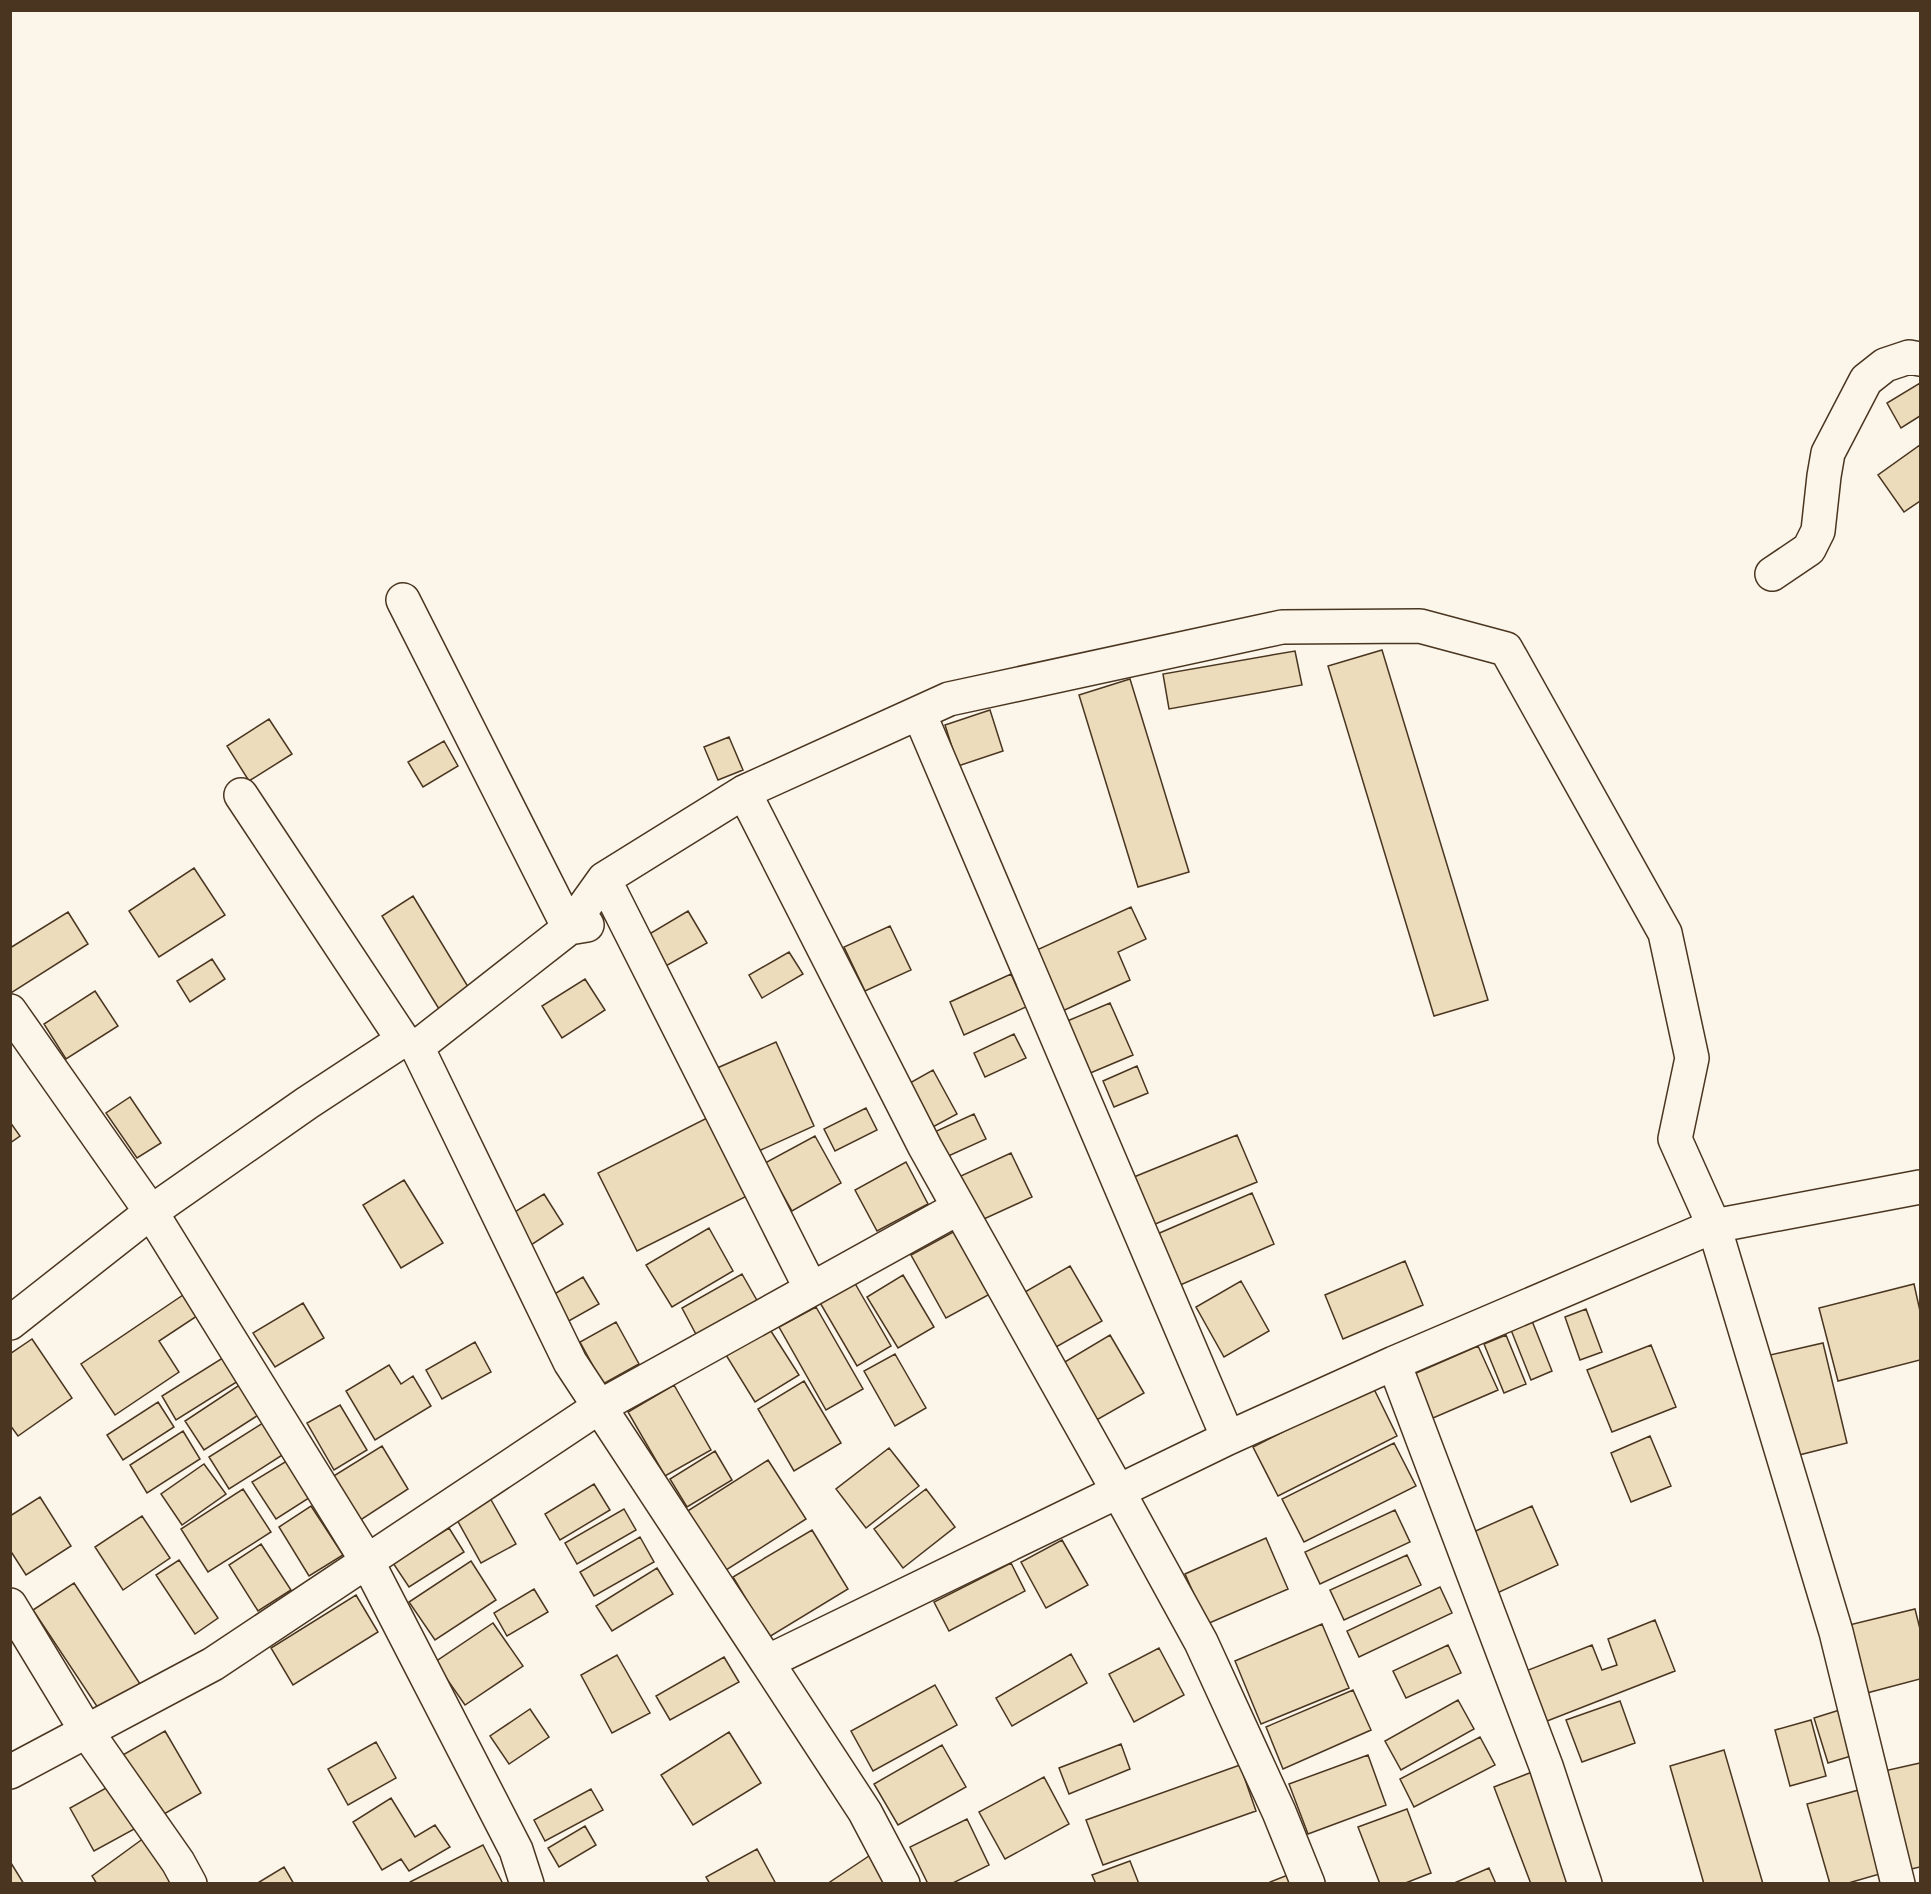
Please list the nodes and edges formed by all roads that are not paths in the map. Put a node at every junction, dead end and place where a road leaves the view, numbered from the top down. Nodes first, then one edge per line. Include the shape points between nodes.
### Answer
1 (1920, 359) edge
2 (1772, 574) dead end
3 (403, 600) dead end
4 (919, 713) junction
5 (744, 792) junction
6 (241, 795) dead end
7 (604, 879) junction
8 (625, 920) junction
9 (569, 927) junction
10 (10, 1011) edge
11 (410, 1043) junction
12 (1920, 1187) edge
13 (958, 1208) junction
14 (151, 1212) junction
15 (1714, 1226) junction
16 (811, 1289) junction
17 (10, 1323) edge
18 (1394, 1363) junction
19 (599, 1407) junction
20 (1228, 1438) junction
21 (1118, 1491) junction
22 (367, 1561) junction
23 (10, 1605) edge
24 (767, 1662) junction
25 (87, 1732) junction
26 (10, 1772) edge
27 (190, 1884) edge
28 (527, 1884) edge
29 (903, 1884) edge
30 (1308, 1884) edge
31 (1585, 1884) edge
32 (1898, 1884) edge

1 - 2 street via 1909,357 1885,365 1866,380 1828,453 1818,531 1809,549
3 - 9 street
4 - 5 street
4 - 15 street via 949,699 1282,627 1420,626 1506,649 1665,933 1692,1058 1675,1139
4 - 20 street
5 - 7 street
5 - 13 street
6 - 11 street
7 - 8 street
7 - 9 street
8 - 9 street
8 - 16 street
9 - 11 street
10 - 14 street
11 - 14 street via 307,1103
11 - 19 street via 570,1362
12 - 15 street
13 - 16 street
13 - 21 street
14 - 17 street
14 - 22 street
15 - 18 street
15 - 32 street via 1836,1632
16 - 19 street
18 - 20 street
18 - 31 street via 1546,1766
19 - 22 street
19 - 24 street
20 - 21 street
21 - 24 street
21 - 30 street via 1201,1642
22 - 25 street via 213,1664
22 - 28 street via 516,1850
23 - 25 street
24 - 29 street via 865,1812
25 - 26 street
25 - 27 street

